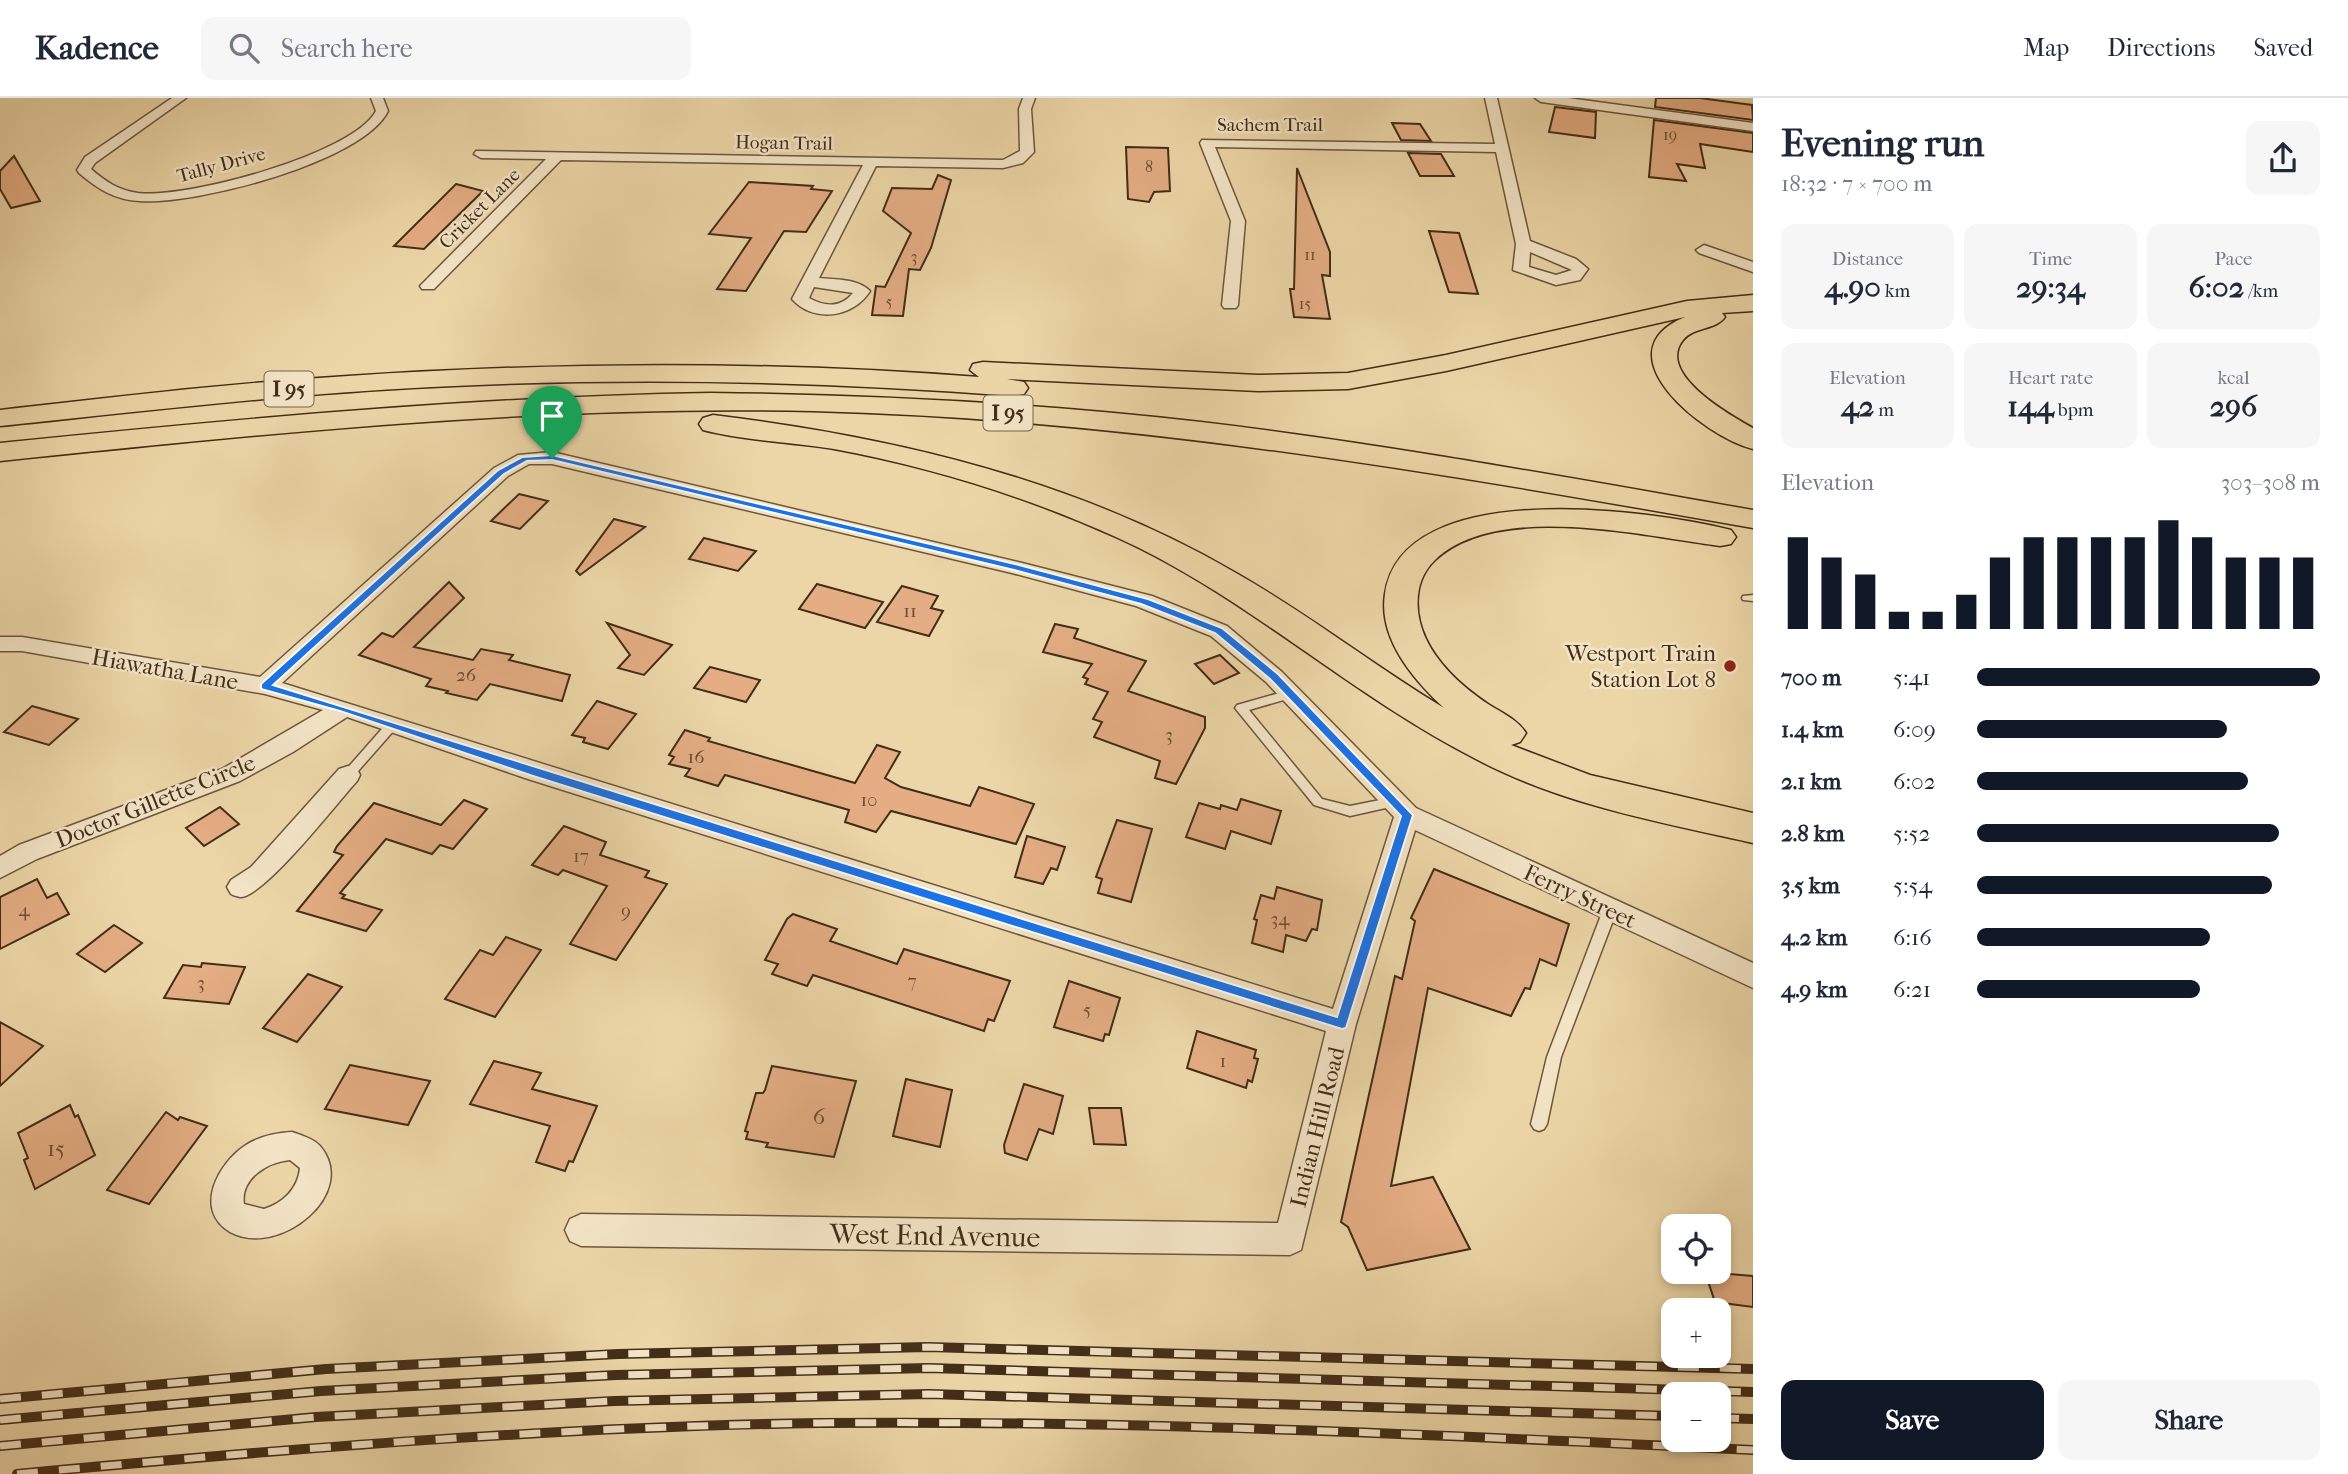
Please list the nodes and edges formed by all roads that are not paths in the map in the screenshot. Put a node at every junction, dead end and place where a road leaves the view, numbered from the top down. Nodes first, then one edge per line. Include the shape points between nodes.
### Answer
1 (180, 98) edge
2 (377, 98) edge
3 (1029, 98) edge
4 (1491, 98) edge
5 (1541, 98) edge
6 (1753, 127) edge
7 (1501, 148) junction
8 (481, 154) dead end
9 (557, 156) junction
10 (871, 163) junction
11 (1523, 244) junction
12 (1704, 250) dead end
13 (1753, 267) edge
14 (1521, 271) junction
15 (809, 282) dead end
16 (428, 286) dead end
17 (1526, 293) dead end
18 (1753, 303) edge
19 (1230, 305) dead end
20 (1753, 313) edge
21 (579, 374) junction
22 (0, 418) edge
23 (256, 426) junction
24 (1753, 440) edge
25 (0, 452) edge
26 (1753, 494) edge
27 (1753, 519) edge
28 (1753, 541) edge
29 (0, 644) edge
30 (265, 686) junction
31 (1290, 694) junction
32 (344, 708) junction
33 (393, 725) junction
34 (348, 775) joint
35 (1753, 807) edge
36 (1401, 808) junction
37 (1753, 828) edge
38 (0, 868) edge
39 (240, 887) dead end
40 (1610, 910) junction
41 (1753, 976) edge
42 (1342, 1024) junction
43 (1539, 1124) dead end
44 (581, 1230) dead end
45 (1290, 1239) joint

1 - 2 street, Tally Drive via 90,160 84,170 90,179 101,187 142,197 205,192 242,182 362,135 382,111
3 - 10 street, Hogan Trail via 1025,109 1027,152 1018,160 982,165
4 - 7 street
5 - 6 street
7 - 11 street
7 - 19 street, Sachem Trail via 1207,143 1238,221
8 - 9 street, Hogan Trail
9 - 10 street, Hogan Trail
9 - 16 street, Cricket Lane
10 - 15 street
11 - 14 street
11 - 14 street via 1571,262 1580,270 1575,277 1556,280
12 - 13 street
14 - 17 street
18 - 21 highway via 1688,309 1408,371 1319,383 818,363
20 - 24 highway via 1691,324 1670,337 1664,353 1670,377 1685,395
21 - 22 highway, I 95 via 345,384
21 - 26 highway, I 95 via 884,378 1101,396 1355,427
23 - 25 highway, I 95
23 - 27 highway, I 95 via 419,412 641,403 809,403 978,411 1123,422 1285,442
23 - 37 highway via 575,419 676,422 813,436 937,463 1057,501 1186,559 1282,615 1444,726 1523,766 1592,790
28 - 35 highway via 1550,518 1490,523 1455,533 1427,549 1408,572 1401,598 1405,629 1421,662 1449,694 1486,722 1587,766
29 - 30 street, Hiawatha Lane
30 - 31 street, Hiawatha Lane via 501,472 526,458 552,458 1144,601 1219,631
30 - 32 street
31 - 36 street, Hiawatha Lane
31 - 36 lane via 1241,708 1318,802 1350,811
32 - 33 street
32 - 38 street, Doctor Gillette Circle via 231,775 28,852
33 - 34 lane
33 - 42 street
34 - 39 street via 260,874
36 - 40 street, Ferry Street
36 - 42 street, Indian Hill Road
40 - 41 street, Ferry Street
40 - 43 lane via 1554,1057
42 - 45 street, Indian Hill Road
44 - 45 street, West End Avenue

